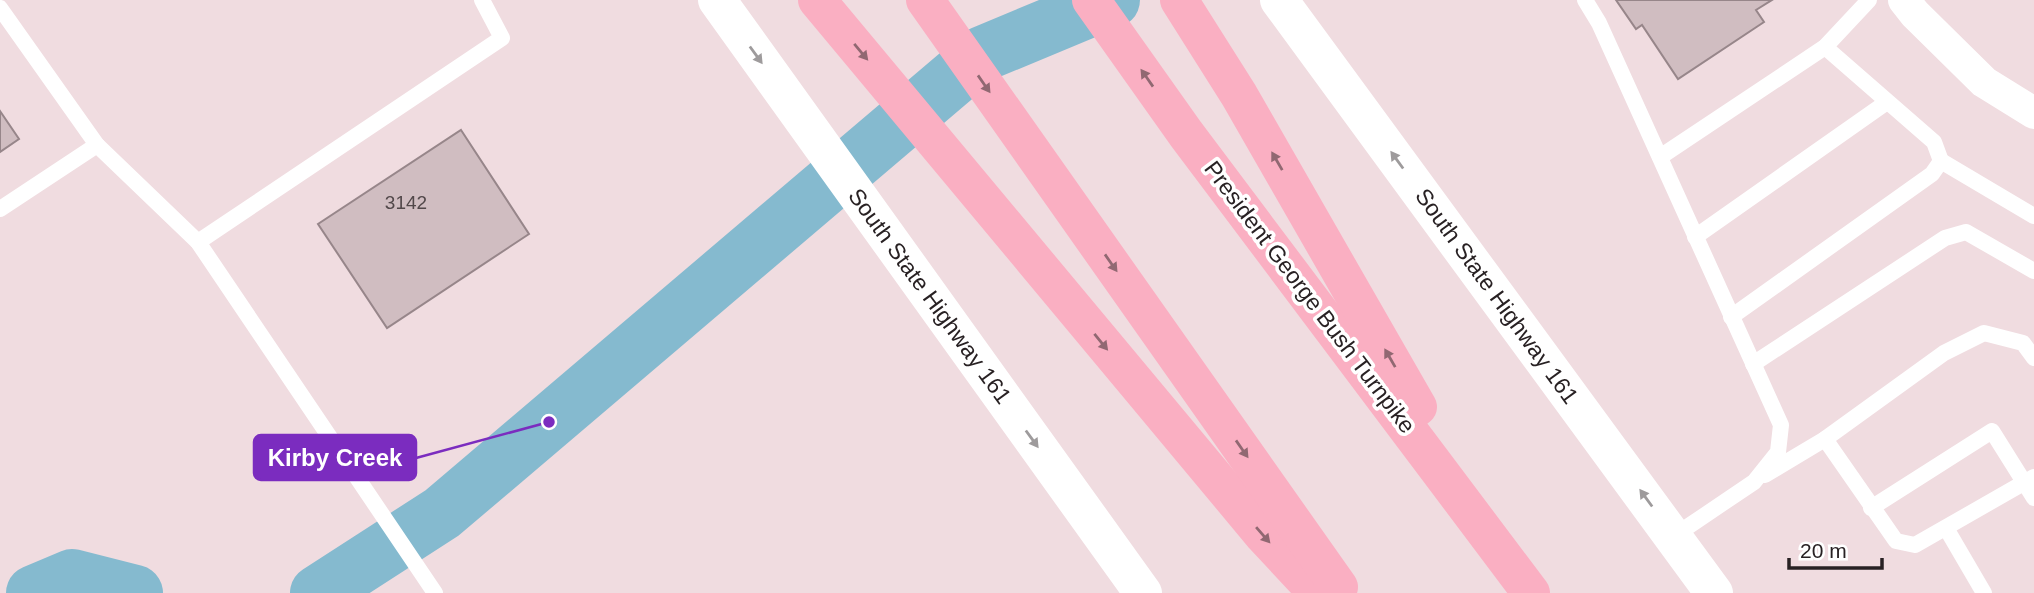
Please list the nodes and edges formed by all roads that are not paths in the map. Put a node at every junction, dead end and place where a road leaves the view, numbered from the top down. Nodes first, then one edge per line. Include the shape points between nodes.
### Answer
1 (482, 0) edge
2 (717, 0) edge
3 (817, 0) edge
4 (1091, 0) edge
5 (1179, 0) edge
6 (1279, 0) edge
7 (1586, 0) edge
8 (1869, 0) edge
9 (1904, 0) edge
10 (0, 8) edge
11 (935, 14) edge
12 (1825, 47) junction
13 (1887, 102) junction
14 (2034, 113) edge
15 (97, 145) junction
16 (1660, 157) junction
17 (1941, 161) junction
18 (0, 209) edge
19 (2034, 216) edge
20 (1695, 237) junction
21 (198, 242) junction
22 (2034, 271) edge
23 (1731, 317) junction
24 (2034, 358) edge
25 (1753, 364) junction
26 (1825, 439) junction
27 (2030, 479) edge
28 (1754, 482) junction
29 (2034, 498) edge
30 (1871, 508) junction
31 (1946, 528) junction
32 (1674, 536) junction
33 (1497, 545) junction
34 (431, 588) edge
35 (1143, 593) edge
36 (1317, 593) edge
37 (1343, 593) edge
38 (1531, 593) edge
39 (1714, 593) edge
40 (1984, 593) edge

1 - 21 lane via 502,38
2 -> 35 main road, South State Highway 161
3 -> 36 highway via 1254,524
33 -> 4 highway, President George Bush Turnpike via 1186,134
33 -> 5 highway
32 -> 6 main road, South State Highway 161
7 - 16 lane
8 - 12 lane
9 - 14 street via 1984,82
10 - 15 lane
11 -> 37 highway
12 - 13 lane
12 - 16 lane
13 - 17 lane via 1934,142
13 - 20 lane
15 - 18 lane
15 - 21 lane
16 - 20 lane
17 - 19 lane
17 - 23 lane via 1932,174
20 - 23 lane
21 - 34 lane
22 - 25 lane via 1965,232 1945,238
23 - 25 lane
24 - 26 lane via 2023,343 1984,333 1944,353
25 - 28 lane via 1782,425 1777,452
26 - 28 lane
26 - 30 lane
27 - 29 lane
27 - 30 lane via 1992,431
27 - 31 lane
28 - 32 lane
30 - 31 lane via 1896,541 1915,545
31 - 40 lane
32 - 39 main road, South State Highway 161
33 - 38 highway, President George Bush Turnpike

